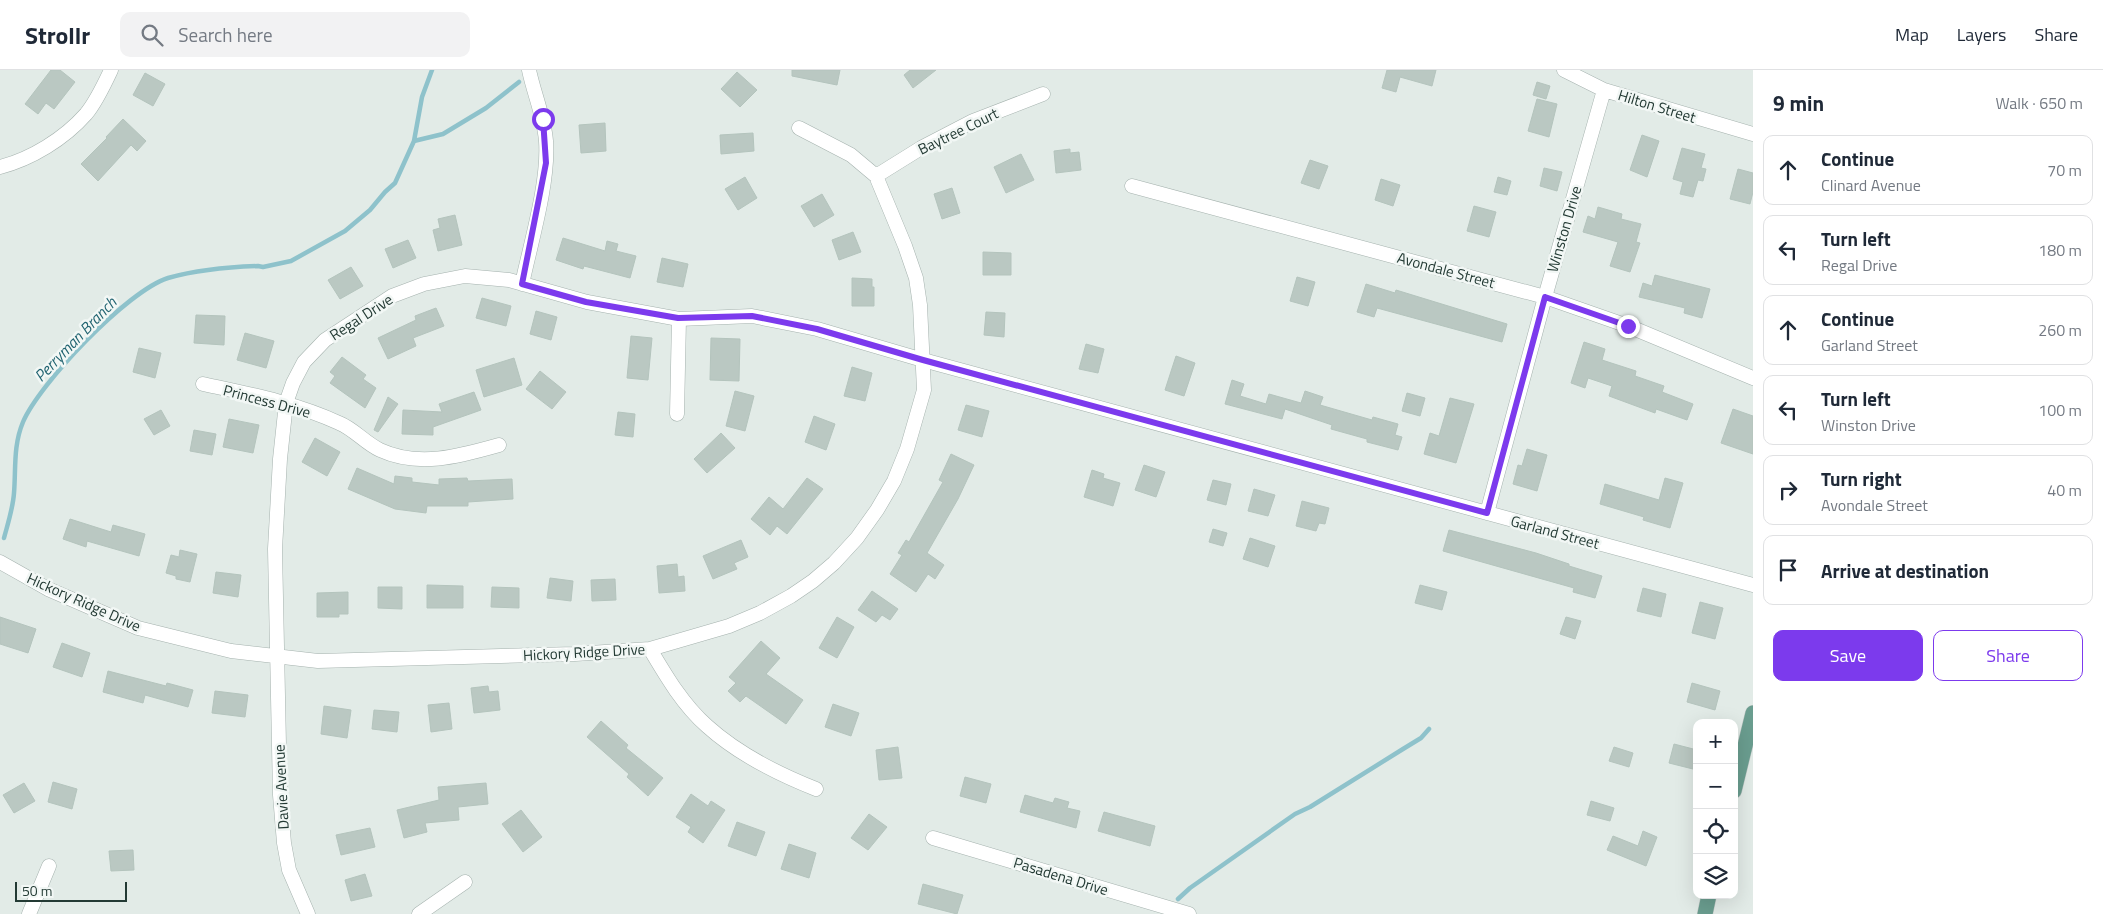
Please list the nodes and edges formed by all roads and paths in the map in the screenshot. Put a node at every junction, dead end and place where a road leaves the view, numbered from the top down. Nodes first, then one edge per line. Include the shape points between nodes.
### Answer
1 (111, 70) edge
2 (529, 70) edge
3 (1564, 70) edge
4 (1604, 90) junction
5 (1043, 94) dead end
6 (799, 128) dead end
7 (1753, 134) edge
8 (0, 167) edge
9 (876, 176) junction
10 (1132, 186) dead end
11 (522, 284) junction
12 (1545, 297) junction
13 (678, 318) junction
14 (923, 360) junction
15 (1753, 378) edge
16 (203, 384) dead end
17 (286, 403) junction
18 (677, 414) dead end
19 (499, 445) dead end
20 (1487, 513) junction
21 (0, 562) edge
22 (1753, 585) edge
23 (650, 649) junction
24 (276, 656) junction
25 (1753, 713) edge
26 (1738, 775) edge
27 (816, 789) dead end
28 (934, 838) dead end
29 (49, 866) dead end
30 (466, 882) dead end
31 (1708, 899) edge
32 (29, 914) edge
33 (308, 914) edge
34 (419, 914) edge
35 (1189, 914) edge
36 (1705, 914) edge

1 - 8 street via 86,114 54,142 19,162
2 - 11 street via 543,119 546,163
3 - 4 street, Hilton Street
4 - 7 street, Hilton Street
4 - 12 street, Winston Drive
5 - 9 street, Baytree Court via 973,120
6 - 9 street, Hickory Ridge Drive via 851,155
9 - 14 street, Hickory Ridge Drive via 916,278
10 - 12 street, Avondale Street
11 - 13 street, Regal Drive via 586,302
11 - 17 street, Regal Drive via 465,276 424,284 392,296 325,340 304,362
12 - 15 street, Avondale Street via 1628,326
12 - 20 street, Winston Drive
13 - 14 street, Regal Drive via 752,316 817,329
13 - 18 street
14 - 20 street, Garland Street
14 - 23 street, Hickory Ridge Drive via 924,390 894,481 857,538 834,563 813,581 760,613 729,626
16 - 17 street, Princess Drive
17 - 19 street, Princess Drive via 340,423 378,449 397,457 425,460 453,457
17 - 24 street, Regal Drive via 275,549
20 - 22 street, Garland Street
21 - 24 street, Hickory Ridge Drive via 48,589 138,628 230,651
23 - 24 street, Hickory Ridge Drive via 375,661 318,661
23 - 27 street via 673,685 707,726 728,743 787,778
24 - 33 street, Davie Avenue via 284,843 289,870
25 - 26 main road
28 - 35 street, Pasadena Drive
29 - 32 street
30 - 34 street
31 - 36 main road

